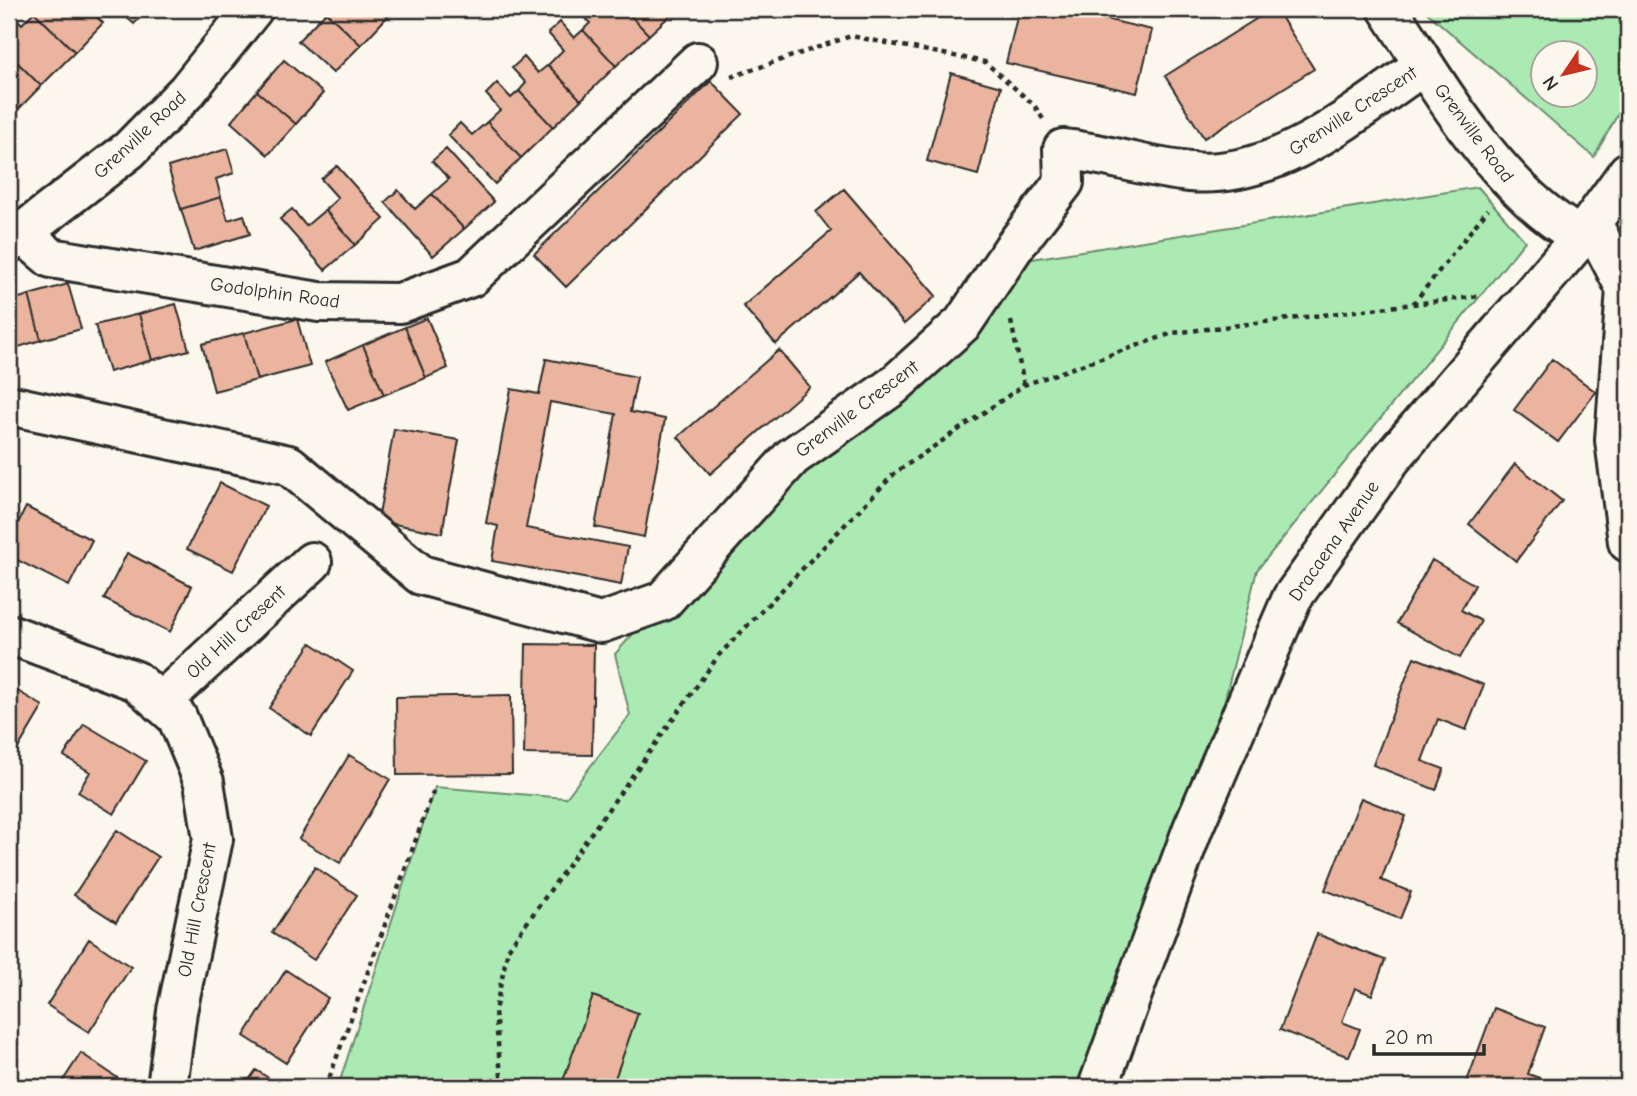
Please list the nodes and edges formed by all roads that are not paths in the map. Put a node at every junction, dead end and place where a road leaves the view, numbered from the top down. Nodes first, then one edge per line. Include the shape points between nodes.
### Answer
1 (253, 9) edge
2 (1388, 9) edge
3 (698, 62) road end
4 (1424, 65) junction
5 (1628, 172) edge
6 (1587, 230) junction
7 (16, 239) edge
8 (9, 405) edge
9 (1628, 542) edge
10 (312, 562) dead end
11 (9, 634) edge
12 (160, 703) junction
13 (167, 1087) edge
14 (1098, 1087) edge

1 - 7 street, Grenville Road via 187,91 129,150
2 - 4 street, Grenville Road
3 - 7 street, Godolphin Road via 471,277 400,303 319,302 51,258
4 - 6 street, Grenville Road via 1509,183 1559,225
4 - 8 street, Grenville Crescent via 1283,157 1191,172 1063,149 1064,182 963,323 893,386 792,457 663,601 601,623 421,575 289,464
5 - 6 street, Dracaena Avenue
6 - 9 street via 1626,289 1615,440
6 - 14 street, Dracaena Avenue via 1391,459 1292,598 1193,828
10 - 12 street, Old Hill Cresent
11 - 12 street, Old Hill Crescent via 136,681
12 - 13 street, Old Hill Crescent via 177,717 204,782 213,839 177,1011

